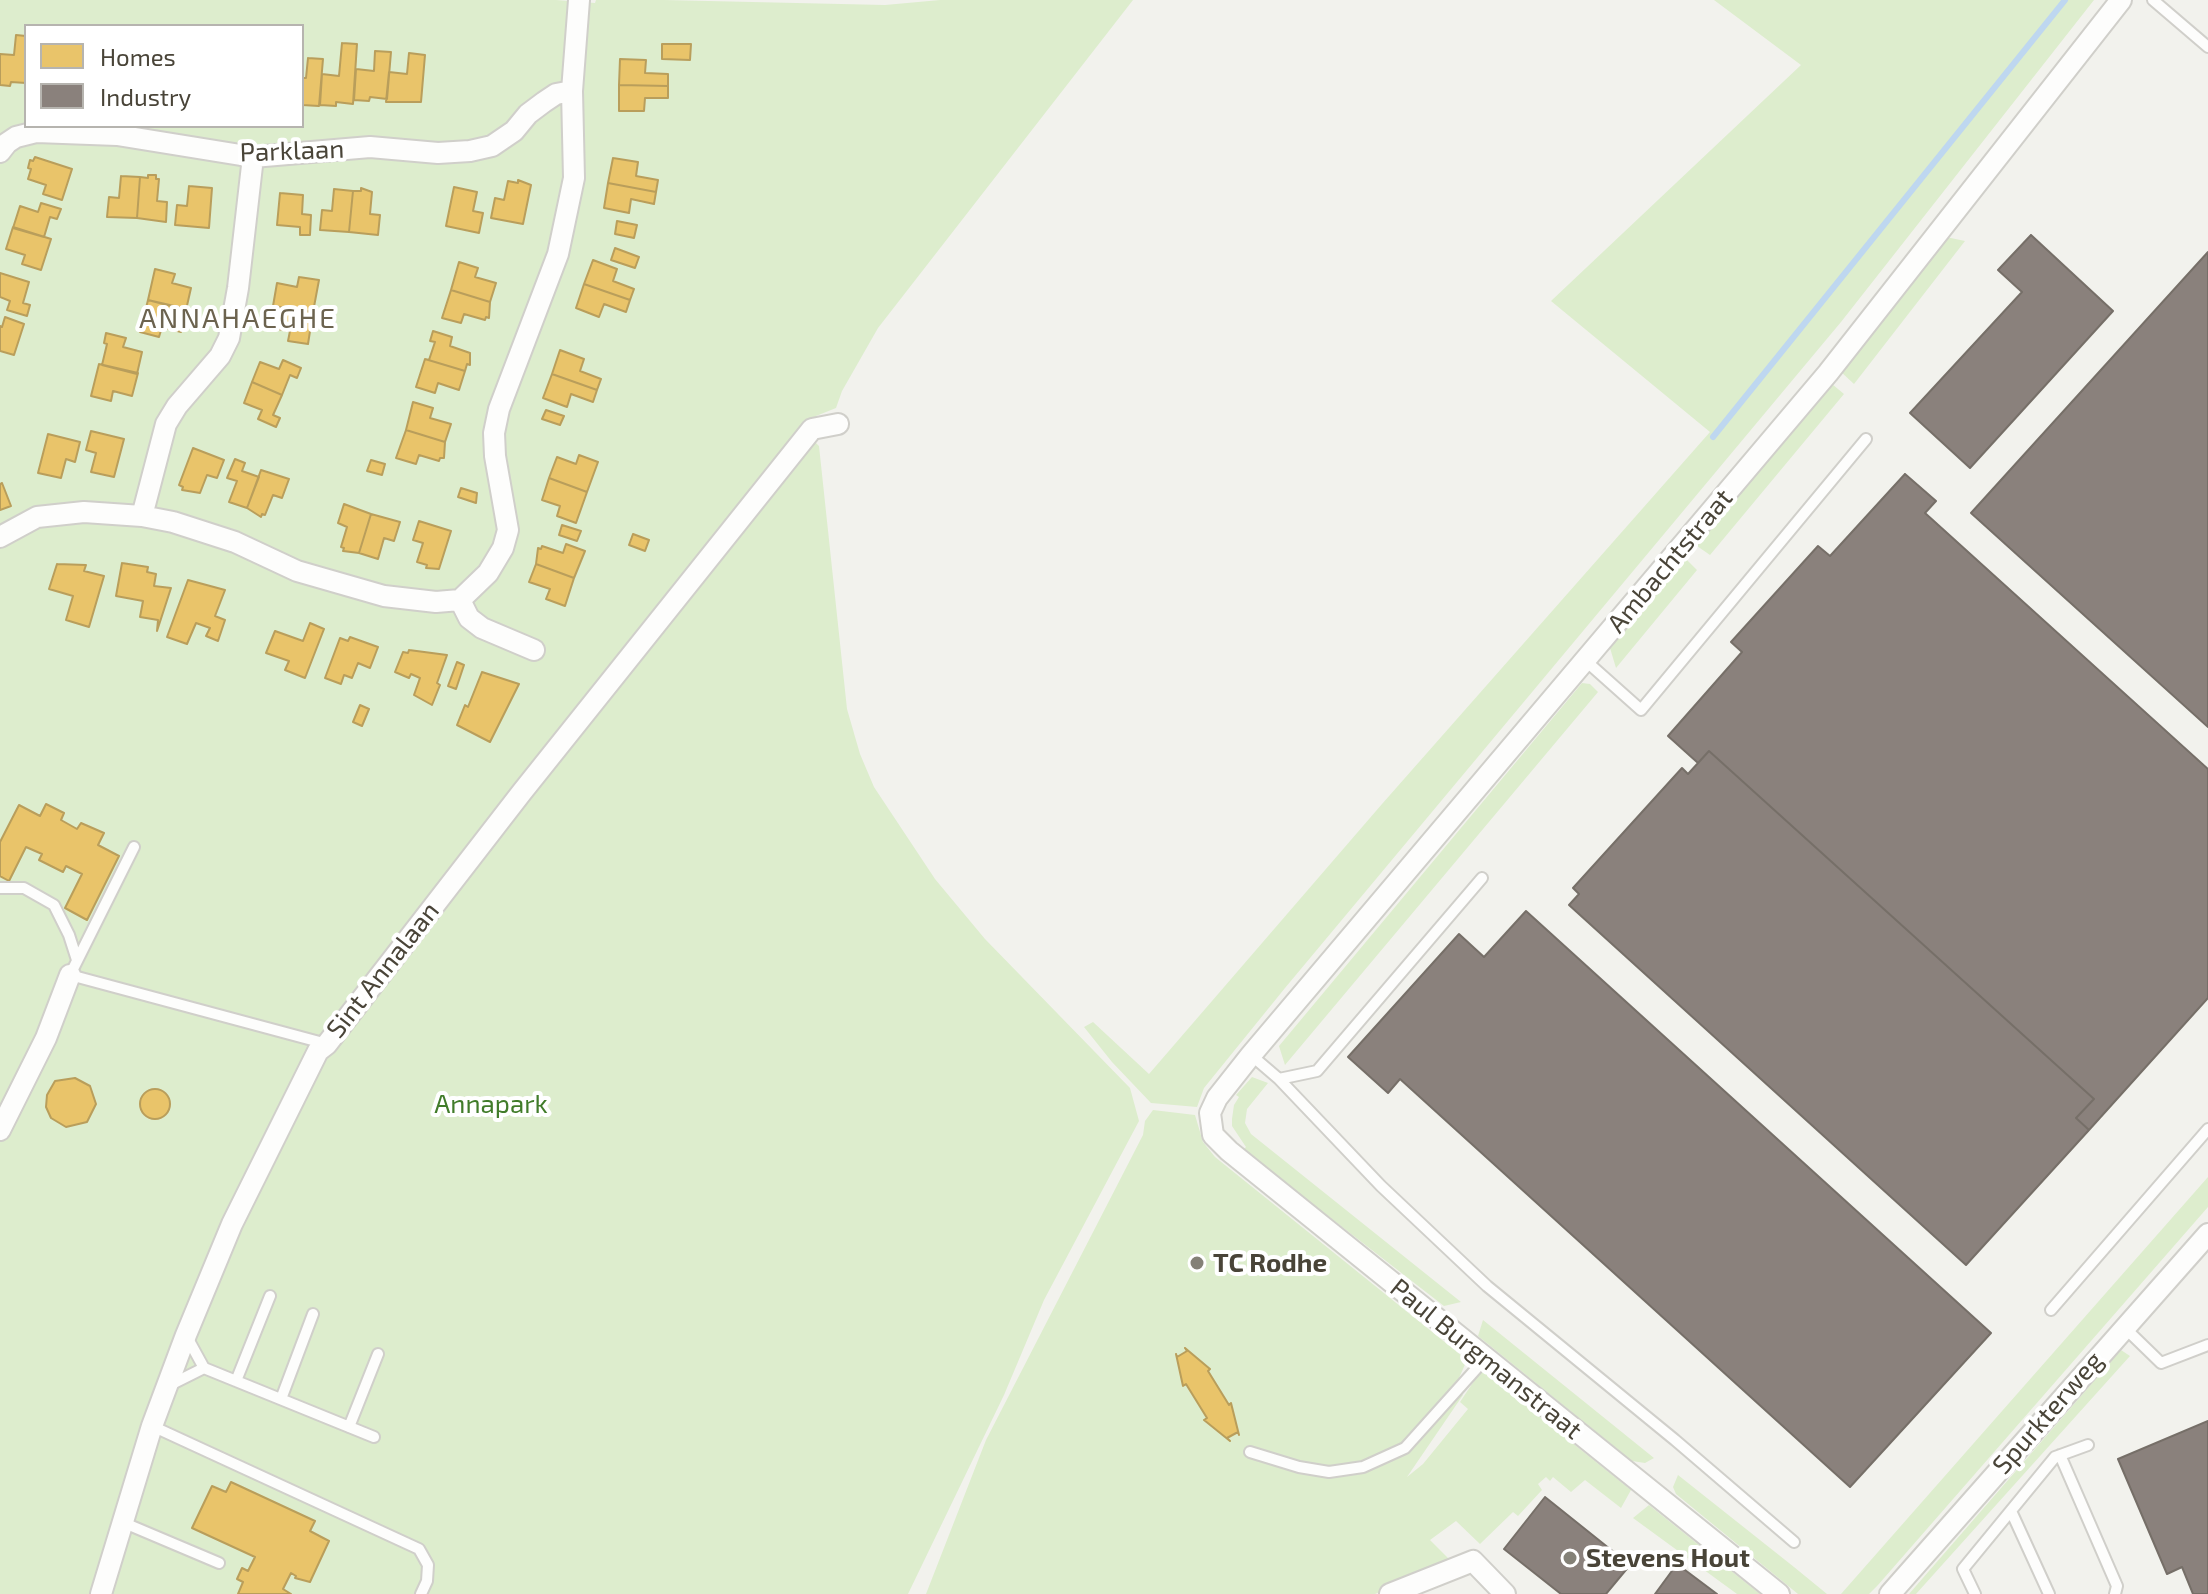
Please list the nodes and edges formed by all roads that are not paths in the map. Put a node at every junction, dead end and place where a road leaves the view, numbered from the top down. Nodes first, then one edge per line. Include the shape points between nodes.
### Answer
1 (579, 0) edge
2 (2121, 0) edge
3 (2153, 0) edge
4 (2208, 47) edge
5 (572, 91) junction
6 (0, 152) edge
7 (253, 157) junction
8 (838, 424) dead end
9 (1866, 439) dead end
10 (142, 516) junction
11 (0, 537) edge
12 (460, 600) junction
13 (534, 650) dead end
14 (1586, 661) junction
15 (134, 847) dead end
16 (1482, 878) dead end
17 (0, 888) edge
18 (73, 967) junction
19 (327, 1044) junction
20 (1251, 1055) junction
21 (1279, 1079) junction
22 (1210, 1113) joint
23 (0, 1130) edge
24 (2208, 1130) edge
25 (2208, 1234) edge
26 (270, 1296) dead end
27 (2051, 1310) dead end
28 (313, 1314) dead end
29 (2124, 1326) junction
30 (186, 1335) junction
31 (2208, 1345) edge
32 (378, 1354) dead end
33 (1485, 1359) junction
34 (204, 1368) junction
35 (236, 1381) junction
36 (166, 1387) junction
37 (281, 1399) junction
38 (152, 1426) junction
39 (349, 1427) junction
40 (374, 1437) dead end
41 (2088, 1445) dead end
42 (1250, 1452) dead end
43 (2060, 1455) junction
44 (2011, 1511) junction
45 (122, 1522) junction
46 (1794, 1542) dead end
47 (219, 1563) dead end
48 (101, 1594) edge
49 (421, 1594) edge
50 (1390, 1594) edge
51 (1505, 1594) edge
52 (1779, 1594) edge
53 (1890, 1594) edge
54 (1975, 1594) edge
55 (2049, 1594) edge
56 (2115, 1594) edge

1 - 5 street
2 - 14 street, Ambachtstraat via 1828,373
3 - 4 lane
5 - 7 street, Parklaan via 544,102 492,146 438,153 370,147
5 - 12 street via 574,178 558,254 494,433 508,530 488,573
6 - 7 street, Parklaan via 16,137 36,132 117,135
7 - 10 street via 229,338 166,424
8 - 19 street, Sint Annalaan via 812,429
9 - 14 lane via 1641,710
10 - 11 street via 84,512 37,517
10 - 12 street via 235,542 297,571 384,596
12 - 13 street via 469,618 482,628
14 - 20 street, Ambachtstraat
15 - 18 lane
16 - 21 lane via 1317,1071
17 - 18 lane via 24,888 54,905 69,935
18 - 19 lane
18 - 23 street via 46,1038
19 - 30 street, Sint Annalaan via 318,1051 232,1224
20 - 21 lane
20 - 22 street, Ambachtstraat
21 - 46 lane via 1487,1286
22 - 33 street, Paul Burgmanstraat via 1213,1135 1229,1151
24 - 27 lane
25 - 29 street, Spurkterweg
26 - 35 lane
28 - 37 lane
29 - 31 lane via 2161,1363
29 - 53 street, Spurkterweg
30 - 34 lane
30 - 36 street, Sint Annalaan
32 - 39 lane
33 - 42 lane via 1405,1448 1363,1467 1329,1472
33 - 52 street, Paul Burgmanstraat
34 - 35 lane
34 - 36 lane
35 - 37 lane
36 - 38 street, Sint Annalaan
37 - 39 lane
38 - 45 street, Sint Annalaan
38 - 49 lane via 419,1549 428,1565
39 - 40 lane
41 - 43 lane
43 - 44 lane
43 - 56 lane via 2117,1586
44 - 54 lane via 1963,1569
44 - 55 lane
45 - 47 lane
45 - 48 street, Sint Annalaan
50 - 51 street via 1473,1561

